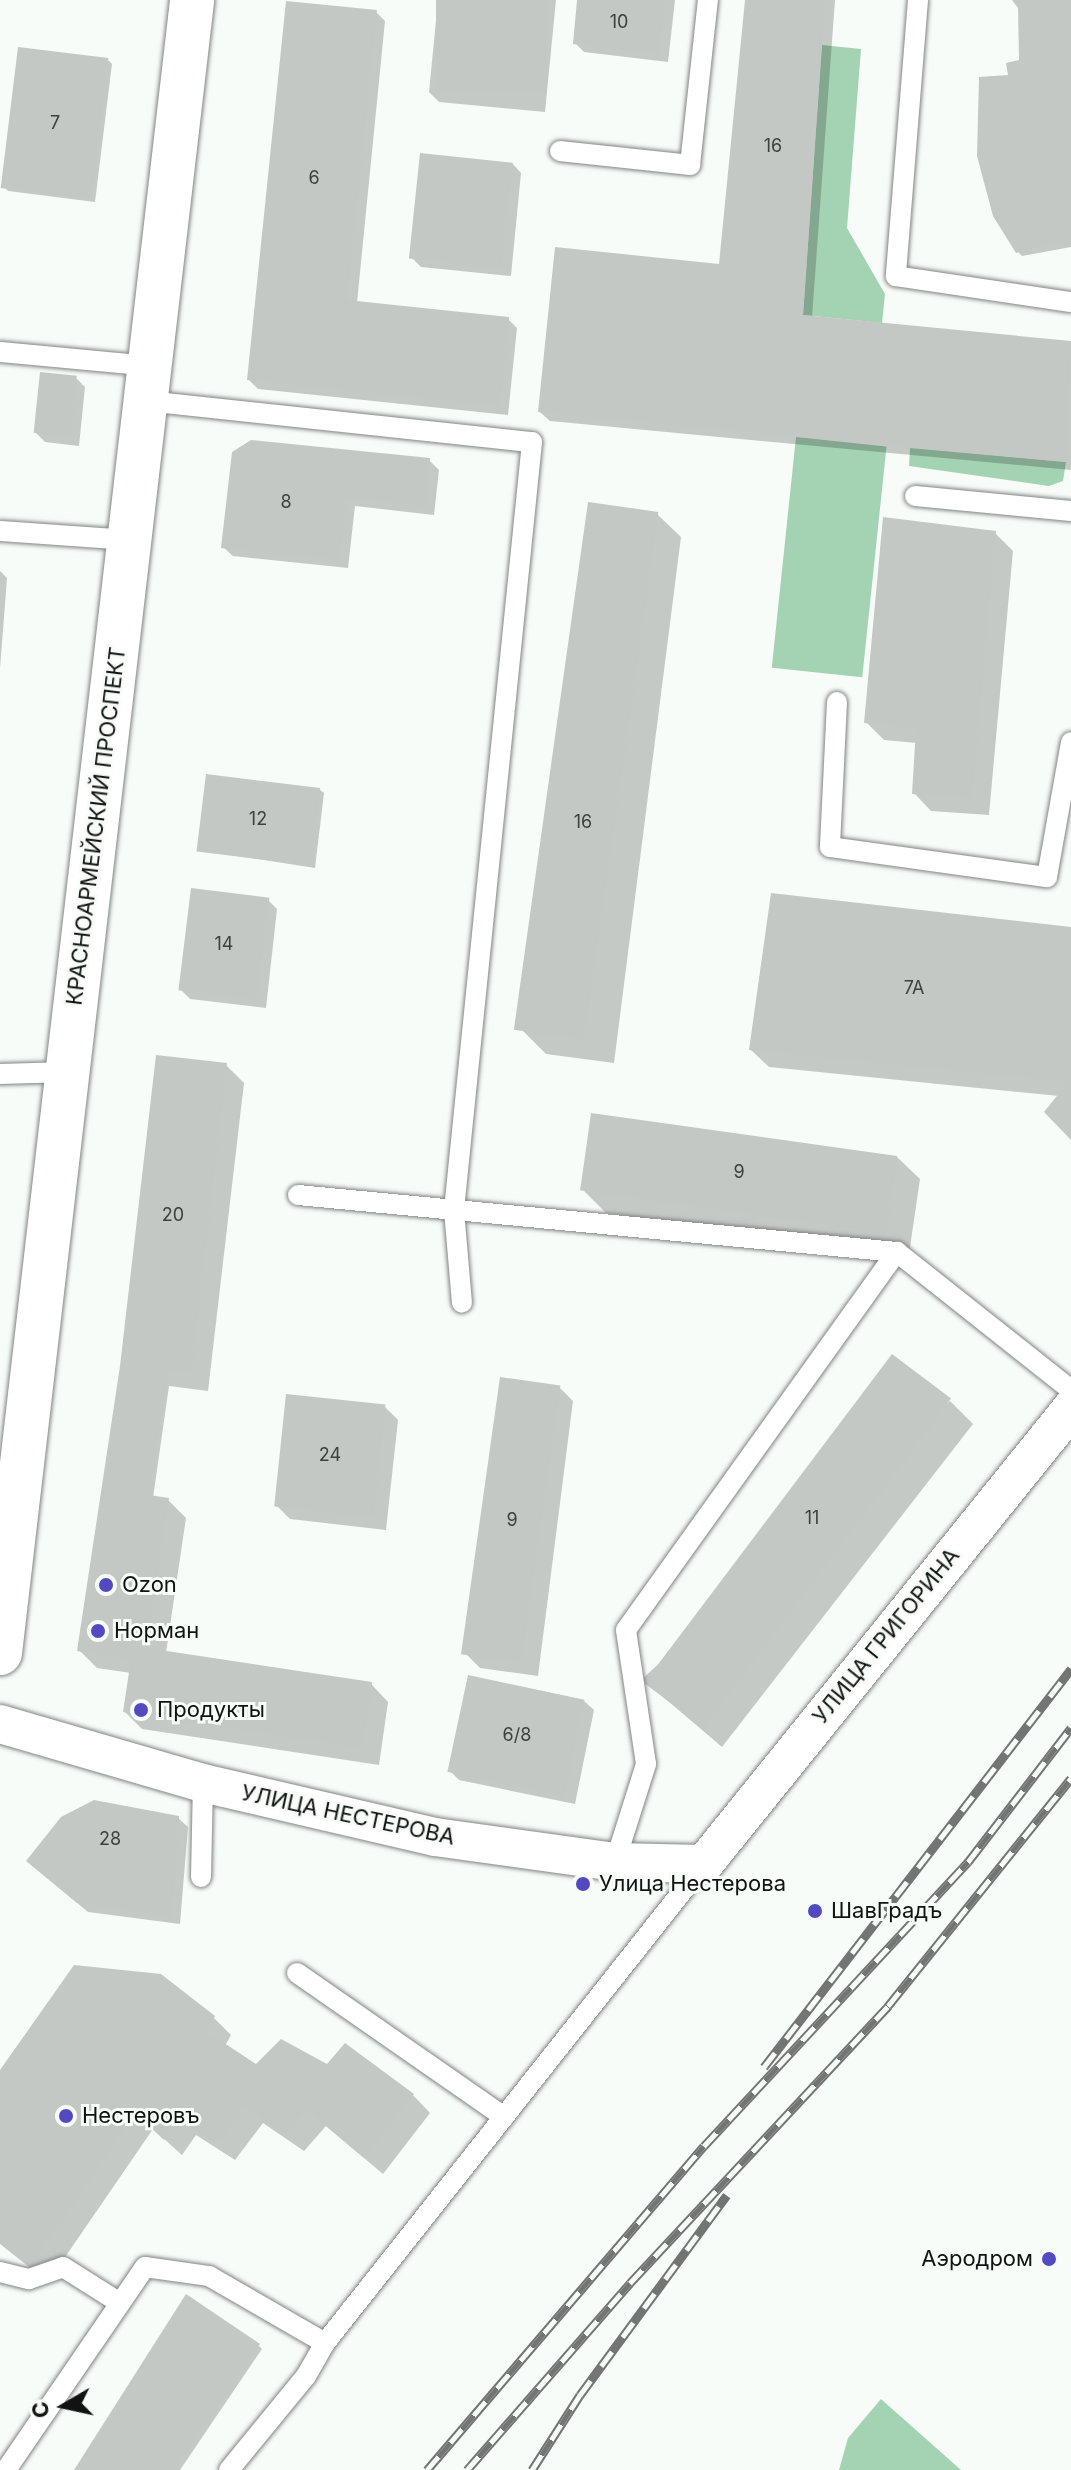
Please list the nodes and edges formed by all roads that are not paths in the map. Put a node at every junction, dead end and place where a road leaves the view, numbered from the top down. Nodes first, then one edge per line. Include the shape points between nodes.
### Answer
1 (192, 0) edge
2 (708, 0) edge
3 (918, 0) edge
4 (560, 151) dead end
5 (1071, 302) edge
6 (0, 352) edge
7 (148, 384) junction
8 (915, 496) dead end
9 (1071, 511) edge
10 (0, 531) edge
11 (130, 540) junction
12 (837, 702) dead end
13 (1071, 742) edge
14 (67, 1072) junction
15 (0, 1074) edge
16 (298, 1195) dead end
17 (454, 1210) junction
18 (897, 1252) junction
19 (462, 1303) dead end
20 (1071, 1390) edge
21 (1071, 1409) edge
22 (0, 1653) edge
23 (0, 1724) edge
24 (203, 1783) junction
25 (615, 1862) junction
26 (704, 1864) junction
27 (201, 1877) dead end
28 (297, 1973) dead end
29 (504, 2117) junction
30 (0, 2272) edge
31 (120, 2303) junction
32 (325, 2343) junction
33 (6, 2470) edge
34 (229, 2470) edge

1 - 7 main road, КРАСНОАРМЕЙСКИЙ ПРОСПЕКТ
2 - 4 lane via 690,165
3 - 5 lane via 896,276
6 - 7 lane
7 - 11 main road, КРАСНОАРМЕЙСКИЙ ПРОСПЕКТ
7 - 17 lane via 532,442
8 - 9 lane
10 - 11 lane
11 - 14 main road, КРАСНОАРМЕЙСКИЙ ПРОСПЕКТ
12 - 13 lane via 830,847 1047,877
14 - 15 lane
14 - 22 main road, КРАСНОАРМЕЙСКИЙ ПРОСПЕКТ
16 - 17 lane
17 - 18 lane
17 - 19 lane
18 - 20 lane
18 - 25 lane via 626,1630 646,1764
21 - 26 street, УЛИЦА ГРИГОРИНА
23 - 24 street, УЛИЦА НЕСТЕРОВА
24 - 25 street, УЛИЦА НЕСТЕРОВА via 435,1837
24 - 27 lane
25 - 26 street, УЛИЦА НЕСТЕРОВА
26 - 29 lane
28 - 29 lane
29 - 32 lane
30 - 31 lane via 29,2279 63,2267
31 - 32 lane via 145,2267 209,2276
31 - 33 lane
32 - 34 lane via 306,2376

